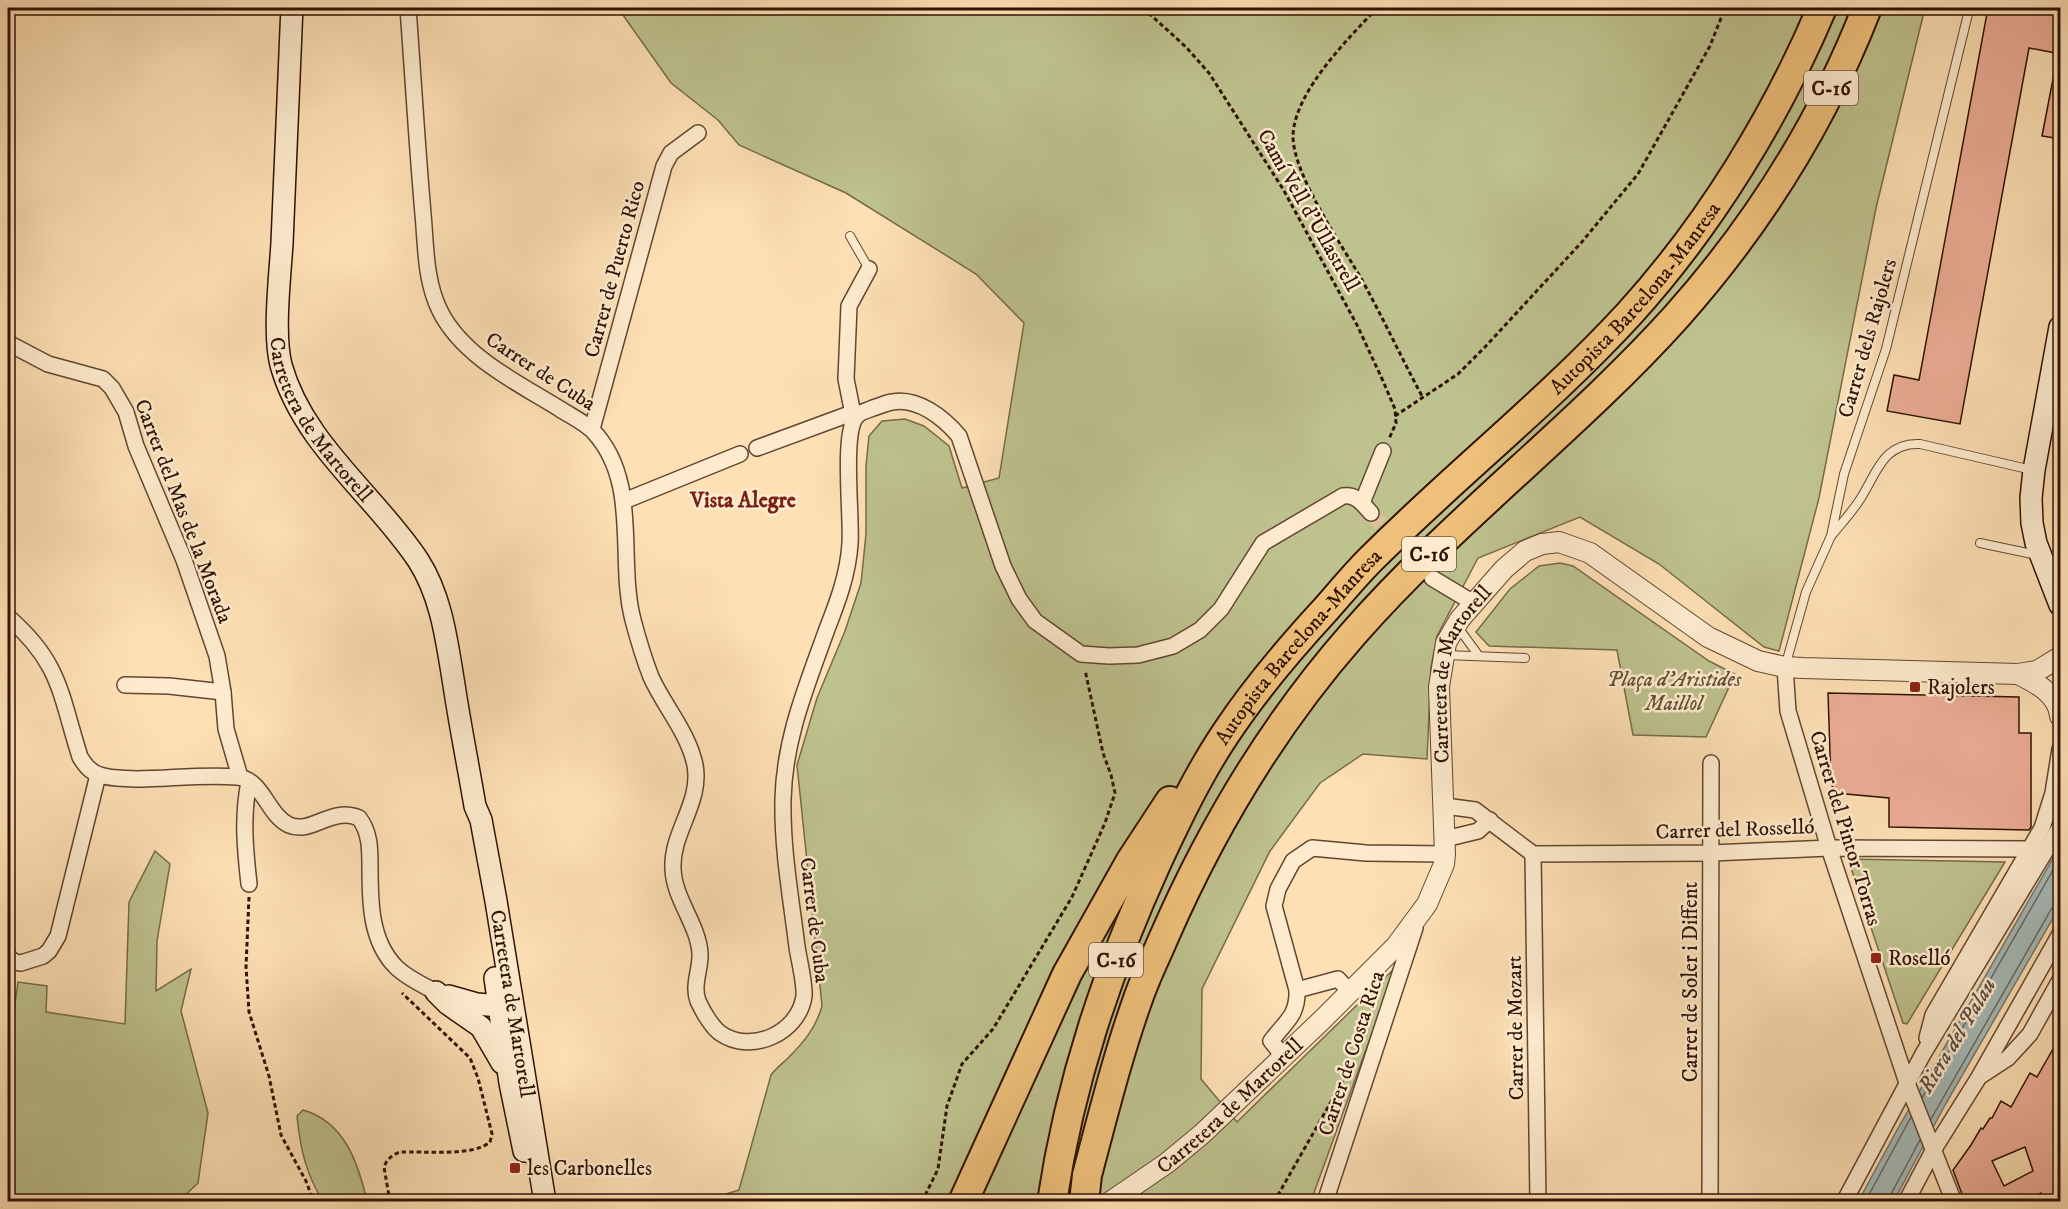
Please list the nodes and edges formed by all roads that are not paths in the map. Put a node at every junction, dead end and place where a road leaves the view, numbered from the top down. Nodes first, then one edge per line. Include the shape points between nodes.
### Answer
1 (292, 8) edge
2 (408, 8) edge
3 (1822, 8) edge
4 (1867, 8) edge
5 (1968, 14) dead end
6 (698, 133) dead end
7 (850, 236) dead end
8 (869, 269) joint
9 (2061, 327) edge
10 (8, 343) edge
11 (853, 416) junction
12 (592, 429) junction
13 (757, 448) dead end
14 (1383, 451) road end
15 (740, 454) dead end
16 (2034, 470) junction
17 (624, 501) junction
18 (1831, 536) junction
19 (1980, 543) dead end
20 (2048, 562) edge
21 (1432, 578) tunnel mouth
22 (1472, 602) junction
23 (2061, 605) edge
24 (8, 617) edge
25 (1455, 625) junction
26 (1443, 655) junction
27 (1479, 656) junction
28 (2061, 657) edge
29 (1525, 658) dead end
30 (1785, 667) junction
31 (2028, 672) junction
32 (125, 685) dead end
33 (2061, 688) edge
34 (223, 692) junction
35 (2061, 716) edge
36 (1225, 735) junction
37 (2061, 749) edge
38 (1711, 763) dead end
39 (98, 775) junction
40 (244, 779) junction
41 (475, 806) junction
42 (1444, 806) junction
43 (1490, 820) junction
44 (2061, 827) edge
45 (1445, 846) junction
46 (1829, 848) junction
47 (2030, 849) junction
48 (1712, 853) junction
49 (1533, 854) junction
50 (249, 884) road end
51 (1418, 918) junction
52 (2061, 934) edge
53 (8, 956) edge
54 (492, 960) junction
55 (2061, 980) edge
56 (1297, 990) junction
57 (436, 992) junction
58 (1350, 992) junction
59 (465, 1002) junction
60 (500, 1006) junction
61 (520, 1043) junction
62 (1923, 1054) junction
63 (1283, 1056) junction
64 (1979, 1077) junction
65 (510, 1083) junction
66 (1907, 1083) junction
67 (1932, 1144) junction
68 (532, 1202) edge
69 (545, 1202) edge
70 (963, 1202) edge
71 (1052, 1202) edge
72 (1084, 1202) edge
73 (1110, 1202) edge
74 (1325, 1202) edge
75 (1538, 1202) edge
76 (1710, 1202) edge
77 (1844, 1202) edge
78 (1906, 1202) edge
79 (1954, 1202) edge

1 - 41 main road, Carretera de Martorell via 279,300 280,361 293,399 306,420 398,534 430,583 443,625
2 - 12 street, Carrer de Cuba via 429,273 440,312 469,348 487,362
3 - 36 highway, Autopista Barcelona-Manresa / C-16 via 1753,145 1719,199 1667,268 1628,315 1552,390 1368,561 1272,670
4 - 72 highway, Autopista Barcelona-Manresa / C-16 via 1848,56 1790,166 1731,251 1674,319 1401,581 1350,636 1287,717 1227,807 1189,879 1139,995 1087,1175
5 - 18 lane, Carrer dels Rajolers via 1886,349 1844,474
6 - 12 street, Carrer de Puerto Rico via 671,153 664,166
7 - 8 lane
8 - 11 street, Carrer de Cuba via 849,306 846,379
9 - 16 main road
10 - 34 street, Carrer del Mas de la Morada via 48,364 103,379 116,394 184,560 217,656
11 - 13 street
11 - 14 street via 897,400 928,409 946,420 959,436 1019,599 1035,621 1081,654 1109,656 1138,655 1173,646 1200,630 1221,609 1263,543 1343,496 1350,495 1366,508
11 - 17 street, Carrer de Cuba via 849,439 850,544 844,582 794,722 786,758 785,858 804,996 793,1021 778,1035 749,1043 716,1030 697,999 695,985 701,957 673,871 676,844 696,787 695,766 687,742 651,677 632,619 625,580
12 - 17 street, Carrer de Cuba via 614,468
15 - 17 street
16 - 18 lane via 1906,443 1883,459 1858,502
16 - 20 main road via 2032,523
18 - 30 lane, Carrer dels Rajolers via 1806,592
19 - 20 lane
20 - 23 main road
21 - 22 street
22 - 25 street, Carretera de Martorell
22 - 30 street, Carretera de Martorell via 1525,551 1559,542 1590,553 1726,647
24 - 39 street via 33,641 49,664 66,703 80,757
25 - 26 street, Carretera de Martorell
25 - 27 lane
26 - 27 lane
26 - 42 street, Carretera de Martorell via 1439,687
27 - 29 lane
28 - 31 street
30 - 31 street, Carretera de Martorell
30 - 46 street, Carrer del Pintor Torras via 1788,711
31 - 33 street via 2045,675
31 - 35 street
32 - 34 street
34 - 40 street, Carrer del Mas de la Morada via 226,729
36 - 70 highway via 1179,788 1130,862 1067,974
36 - 71 highway, Autopista Barcelona-Manresa / C-16 via 1165,845 1096,1012 1058,1161
37 - 47 street via 2047,814
38 - 48 street, Carrer de Soler i Diffent
39 - 40 street
39 - 53 street via 66,910 54,944 43,956 31,961 14,962
40 - 50 street via 244,844
40 - 57 street via 290,825 307,826 342,814 359,818 369,839 372,917 378,939 396,967
41 - 54 main road, Carretera de Martorell via 471,820
41 - 61 main road, Carretera de Martorell via 481,820
42 - 43 street via 1475,810
42 - 45 street, Carretera de Martorell
43 - 45 street via 1478,831
43 - 49 street
44 - 62 street
45 - 51 street, Carretera de Martorell via 1444,864
45 - 56 street via 1366,853 1312,848 1293,861 1278,889 1275,906
46 - 47 street, Carrer del Rosselló
46 - 48 street, Carrer del Rosselló
46 - 66 street, Carrer del Pintor Torras
47 - 62 street via 1933,1015
48 - 49 street, Carrer del Rosselló
48 - 76 street, Carrer de Soler i Diffent
49 - 75 street, Carrer de Mozart
51 - 58 street, Carretera de Martorell
51 - 74 street, Carrer de Costa Rica
52 - 64 street
54 - 59 main road via 480,992
54 - 60 main road, Carretera de Martorell
55 - 64 street via 2030,1034 2008,1058
56 - 58 street via 1338,979
56 - 63 street via 1298,1004 1291,1018 1271,1041
57 - 59 main road
57 - 65 main road via 481,1028
58 - 63 street, Carretera de Martorell
59 - 60 main road
60 - 61 main road
60 - 65 main road, Carretera de Martorell
61 - 69 main road, Carretera de Martorell
62 - 66 street
63 - 73 street, Carretera de Martorell via 1202,1134
64 - 67 street
65 - 68 main road, Carretera de Martorell
66 - 67 street, Carrer del Pintor Torras
66 - 77 street
67 - 78 street
67 - 79 street, Carrer del Pintor Torras

